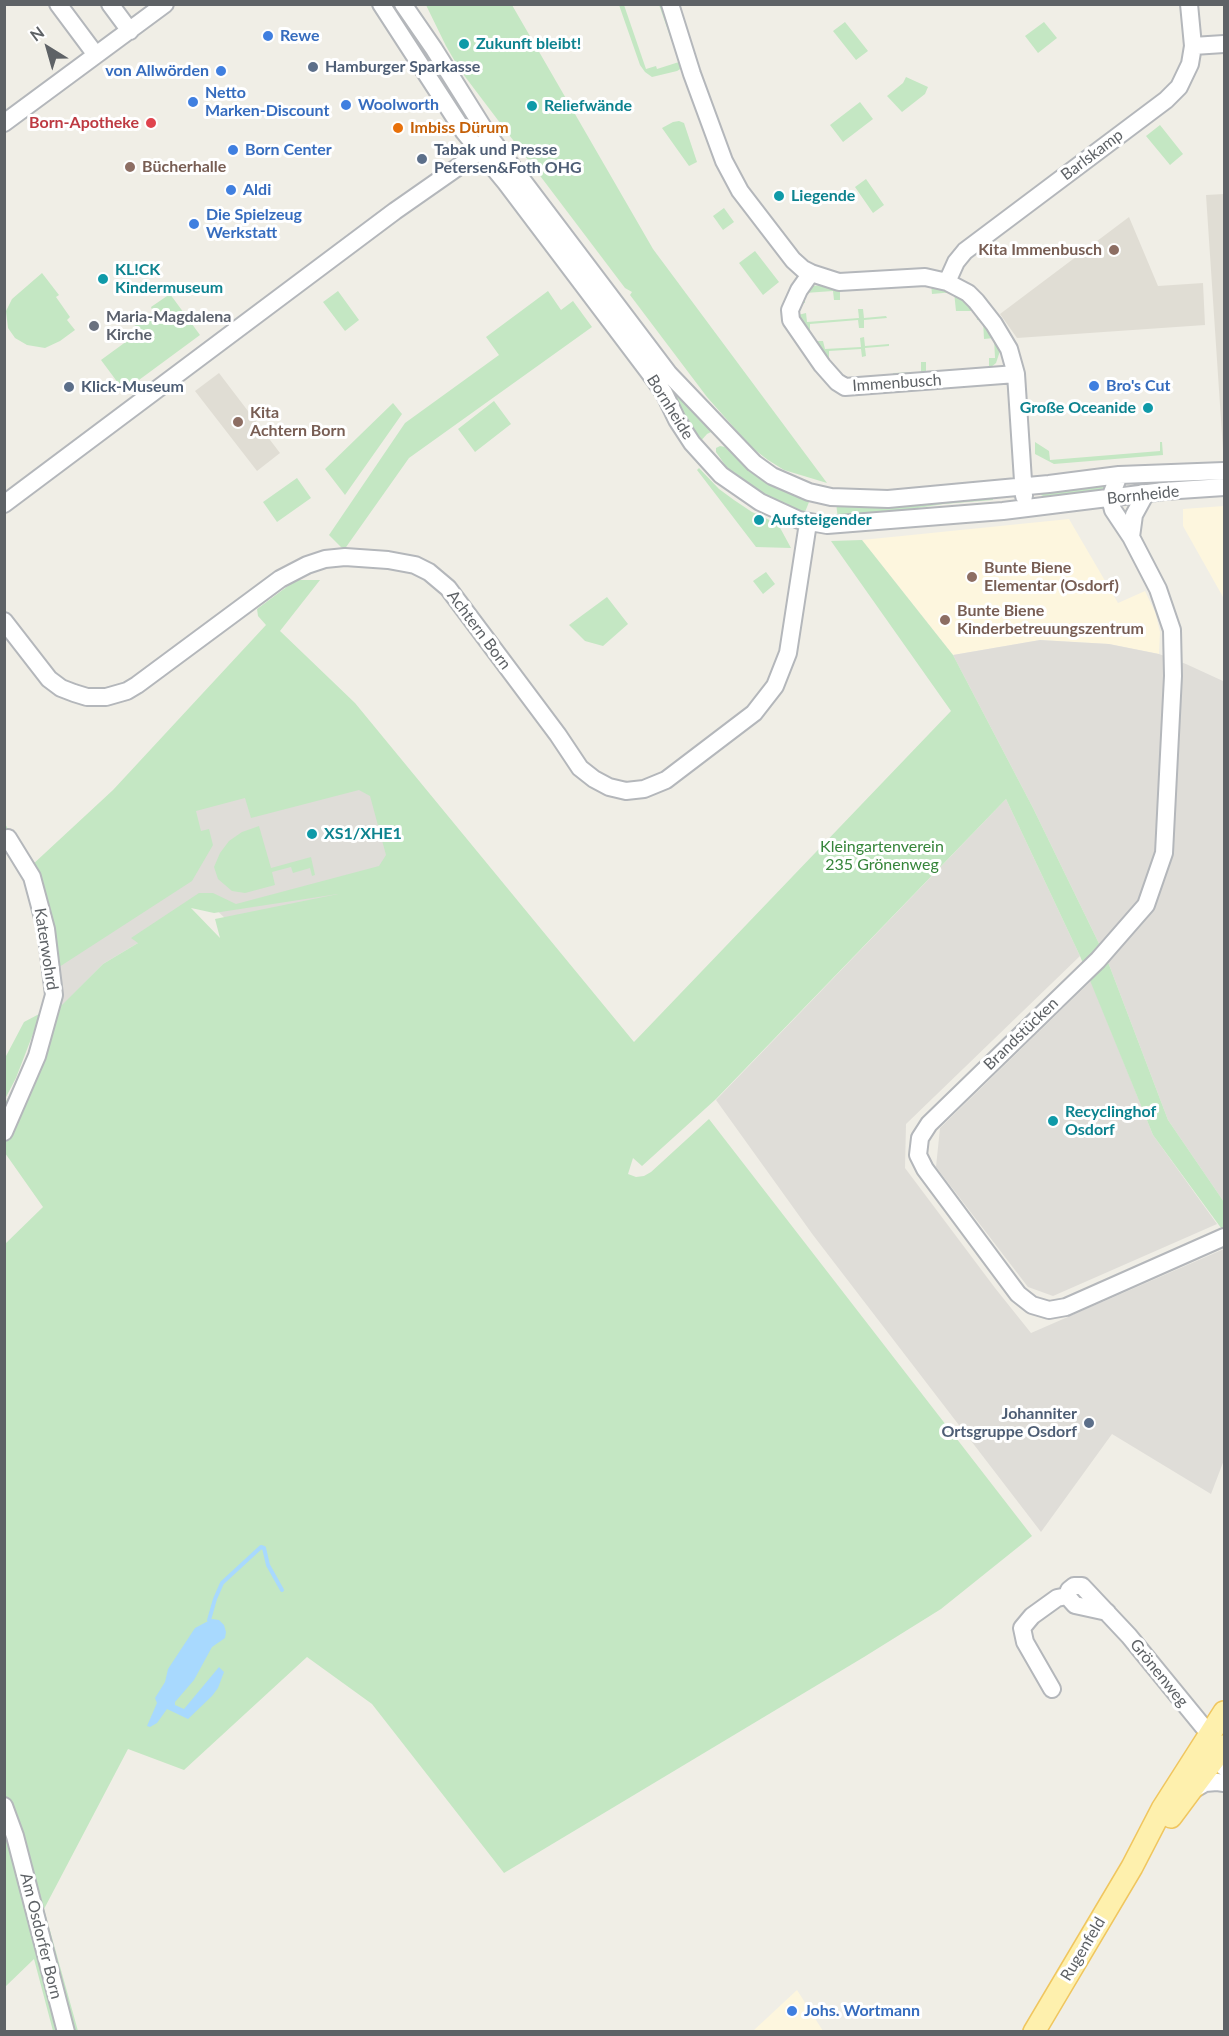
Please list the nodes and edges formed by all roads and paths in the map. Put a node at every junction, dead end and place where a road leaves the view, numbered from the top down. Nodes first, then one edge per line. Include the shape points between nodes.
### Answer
1 (58, 4) edge
2 (110, 4) edge
3 (165, 4) edge
4 (381, 4) edge
5 (403, 4) edge
6 (670, 4) edge
7 (1189, 4) edge
8 (130, 31) junction
9 (1224, 44) edge
10 (1193, 46) junction
11 (96, 55) junction
12 (4, 123) edge
13 (488, 135) junction
14 (479, 150) junction
15 (536, 196) junction
16 (811, 273) junction
17 (947, 282) junction
18 (1016, 374) junction
19 (728, 436) junction
20 (702, 455) junction
21 (1224, 471) edge
22 (1119, 476) junction
23 (1023, 487) junction
24 (1224, 487) edge
25 (1146, 494) junction
26 (1110, 498) junction
27 (4, 504) edge
28 (1024, 508) junction
29 (808, 523) junction
30 (1131, 537) junction
31 (4, 621) edge
32 (8, 838) dead end
33 (4, 1132) edge
34 (1224, 1238) edge
35 (1052, 1689) dead end
36 (1224, 1712) edge
37 (1220, 1749) edge
38 (1224, 1783) edge
39 (1190, 1792) junction
40 (4, 1806) edge
41 (1132, 1867) junction
42 (66, 2031) edge
43 (1034, 2031) edge

1 - 11 street
2 - 8 street
3 - 8 street
4 - 14 street, Bornheide
5 - 13 street, Bornheide
6 - 16 street via 724,161 740,191 786,251
7 - 10 street, Barlskamp
8 - 11 street
9 - 10 street
10 - 17 street, Barlskamp via 1186,76 1173,93 965,251
11 - 12 street
13 - 14 street
13 - 15 street, Bornheide
14 - 15 street
14 - 20 street, Bornheide via 654,379
14 - 27 street
15 - 19 street, Bornheide via 669,374
16 - 17 street via 839,282 925,277
16 - 18 street, Immenbusch via 790,310 791,320 822,365 845,387
17 - 18 street via 968,293 984,309 1009,349
18 - 23 street
19 - 20 street via 708,440
19 - 23 street, Bornheide via 772,476 831,497 888,499
20 - 29 street, Bornheide via 744,492
21 - 22 street, Bornheide
22 - 23 street, Bornheide
22 - 26 street
23 - 28 street
24 - 25 street, Bornheide
25 - 26 street, Bornheide
25 - 30 street via 1134,515
26 - 28 street, Bornheide
26 - 30 street, Brandstücken via 1117,518
28 - 29 street, Bornheide via 834,525
29 - 31 street, Achtern Born via 788,653 776,686 754,713 666,780 635,790 609,787 580,768 448,588 415,565 345,557 307,565 279,579 137,685 106,697 87,697 61,688 49,679
30 - 34 street, Brandstücken via 1158,589 1172,630 1164,853 1146,905 1098,960 929,1124 920,1138 918,1155 1018,1294 1032,1305 1049,1310 1066,1307
32 - 33 street, Katerwohrd via 32,877 46,929 54,995 37,1056
35 - 37 street, Grönenweg via 1025,1642 1022,1628 1057,1598 1067,1596 1075,1605 1107,1612
36 - 37 main road
37 - 39 main road, Rugenfeld
37 - 41 main road, Rugenfeld via 1162,1809
38 - 39 street via 1206,1783
39 - 41 main road, Rugenfeld
40 - 42 street, Am Osdorfer Born
41 - 43 main road, Rugenfeld

